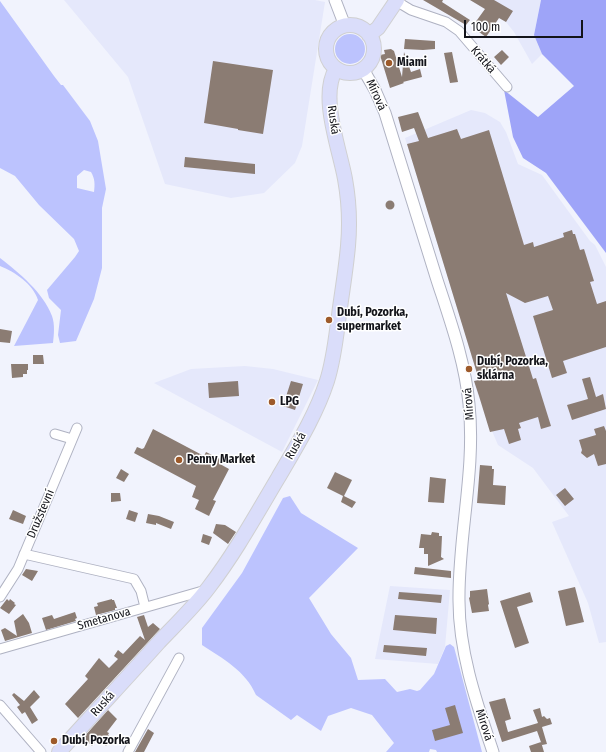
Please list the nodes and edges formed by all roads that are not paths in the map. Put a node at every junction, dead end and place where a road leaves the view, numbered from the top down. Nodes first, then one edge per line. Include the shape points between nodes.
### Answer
1 (336, 0) edge
2 (396, 1) edge
3 (345, 26) junction
4 (369, 35) junction
5 (336, 69) junction
6 (363, 69) junction
7 (507, 87) dead end
8 (77, 428) dead end
9 (55, 434) dead end
10 (72, 439) junction
11 (24, 554) junction
12 (208, 589) junction
13 (0, 597) edge
14 (145, 607) junction
15 (0, 649) edge
16 (179, 658) dead end
17 (0, 705) edge
18 (41, 752) edge
19 (59, 752) edge
20 (128, 752) edge
21 (493, 752) edge

1 - 3 street
2 - 4 main road via 378,28
2 - 7 street, Krátká via 411,10 446,22 458,31
3 - 4 main road via 358,27
3 - 5 main road via 331,34 326,48 330,63
4 - 6 main road via 373,42 373,56
5 - 6 main road via 348,73
5 - 12 main road, Ruská via 330,86 330,106 345,179 349,222 336,343 331,366 303,434 233,554
6 - 21 street, Mírová via 384,112 465,373 470,414 470,448 459,613 475,696
8 - 10 street, Družstevní
9 - 10 street
10 - 11 street, Družstevní
11 - 13 street, Družstevní via 18,569
11 - 14 street via 134,579 141,591
12 - 14 street, Smetanova
12 - 19 main road, Ruská
14 - 15 street, Smetanova
16 - 20 street
17 - 18 street

